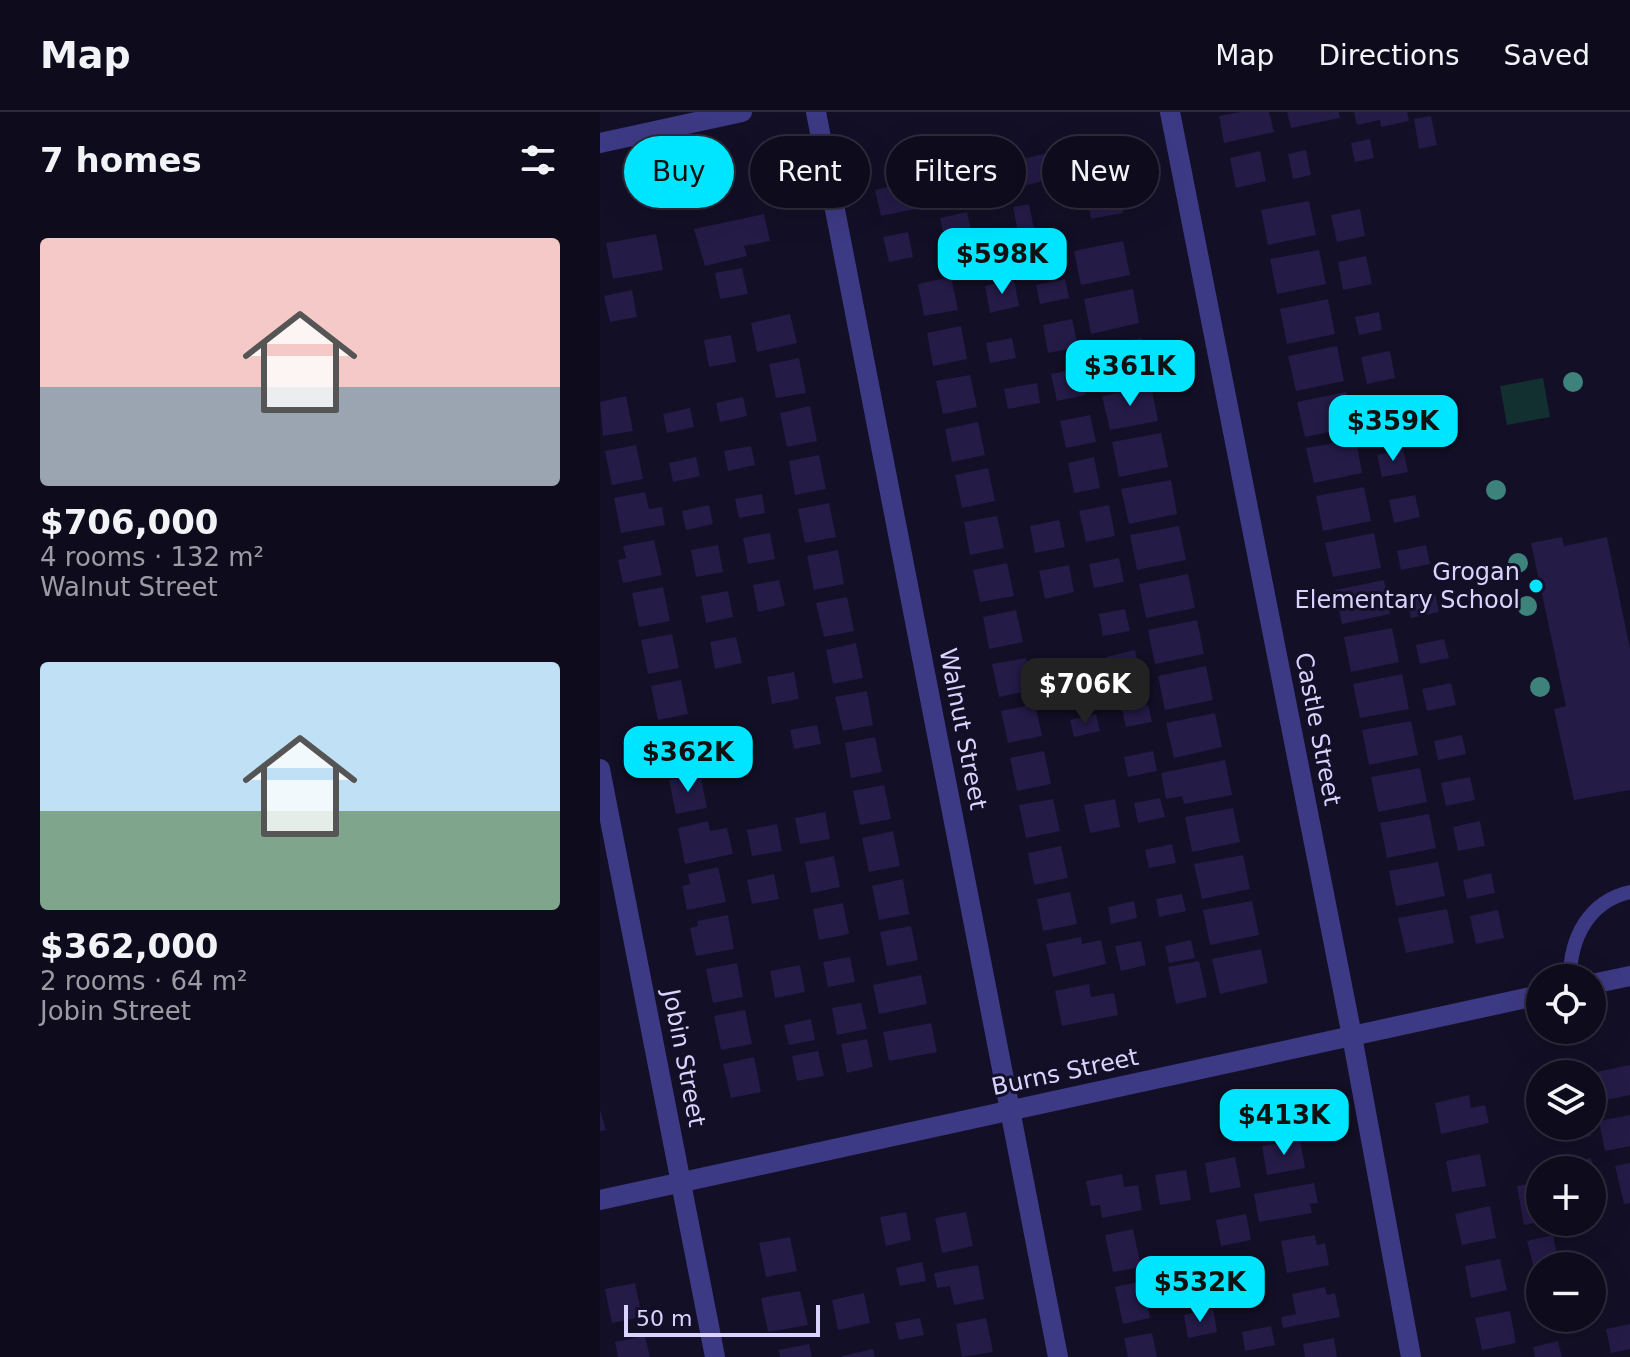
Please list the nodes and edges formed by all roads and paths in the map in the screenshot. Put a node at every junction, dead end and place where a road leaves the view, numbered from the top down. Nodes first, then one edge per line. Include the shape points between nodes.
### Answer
1 (742, 112) edge
2 (816, 112) edge
3 (1170, 112) edge
4 (600, 143) edge
5 (600, 769) edge
6 (1630, 892) edge
7 (1570, 964) edge
8 (1630, 976) edge
9 (1606, 981) edge
10 (1526, 998) edge
11 (1352, 1036) junction
12 (1011, 1110) junction
13 (682, 1182) junction
14 (600, 1200) edge
15 (715, 1357) edge
16 (1058, 1357) edge
17 (1411, 1357) edge

1 - 4 street
2 - 12 street, Walnut Street
3 - 11 street, Castle Street
5 - 13 street, Jobin Street
6 - 7 lane via 1613,895 1593,909
8 - 9 street
10 - 11 street, Burns Street
11 - 12 street, Burns Street
11 - 17 street, Castle Street
12 - 13 street, Burns Street
12 - 16 street, Walnut Street
13 - 14 street, Burns Street
13 - 15 street, Jobin Street

